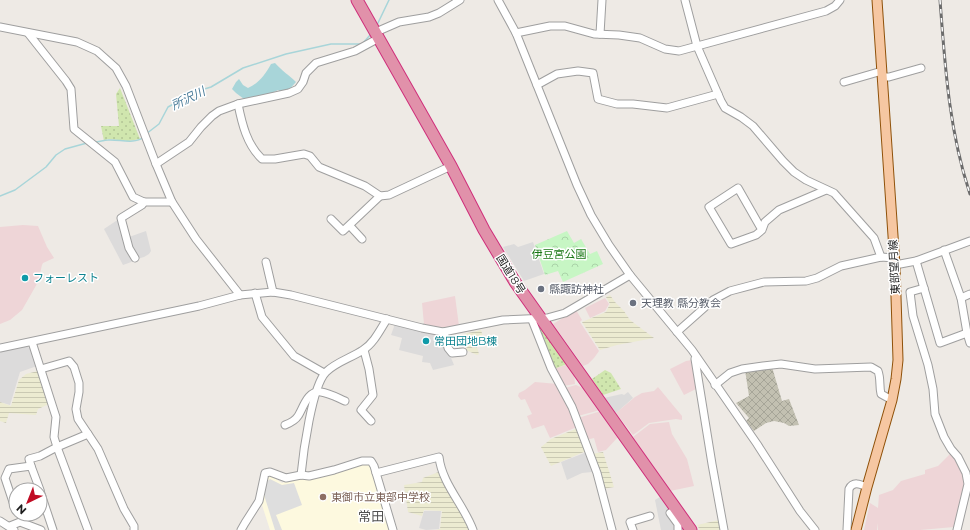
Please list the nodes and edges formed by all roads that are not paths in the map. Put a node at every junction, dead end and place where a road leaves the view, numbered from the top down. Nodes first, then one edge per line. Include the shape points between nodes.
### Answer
1 (357, 0) edge
2 (460, 0) edge
3 (498, 0) edge
4 (602, 0) edge
5 (685, 0) edge
6 (840, 0) edge
7 (877, 0) edge
8 (0, 27) edge
9 (28, 33) junction
10 (516, 33) junction
11 (600, 34) junction
12 (377, 36) junction
13 (697, 46) junction
14 (921, 68) dead end
15 (882, 74) junction
16 (844, 82) dead end
17 (537, 86) junction
18 (718, 94) junction
19 (238, 104) junction
20 (156, 164) junction
21 (451, 166) junction
22 (826, 190) junction
23 (380, 196) junction
24 (144, 202) junction
25 (172, 202) junction
26 (331, 219) dead end
27 (350, 226) junction
28 (762, 230) junction
29 (362, 239) dead end
30 (970, 241) edge
31 (944, 250) junction
32 (881, 257) junction
33 (135, 258) dead end
34 (894, 261) junction
35 (916, 261) junction
36 (266, 262) dead end
37 (630, 275) junction
38 (924, 288) junction
39 (273, 292) junction
40 (255, 293) junction
41 (970, 294) edge
42 (240, 295) junction
43 (961, 298) junction
44 (387, 319) junction
45 (536, 319) junction
46 (444, 332) junction
47 (677, 332) junction
48 (967, 333) junction
49 (32, 342) junction
50 (970, 343) edge
51 (0, 348) edge
52 (364, 350) junction
53 (463, 352) dead end
54 (695, 356) junction
55 (41, 368) junction
56 (324, 373) junction
57 (715, 385) junction
58 (316, 392) junction
59 (892, 400) junction
60 (345, 401) dead end
61 (371, 421) dead end
62 (285, 425) dead end
63 (88, 434) junction
64 (57, 447) junction
65 (31, 466) junction
66 (376, 473) junction
67 (301, 475) junction
68 (37, 482) edge
69 (969, 484) edge
70 (867, 486) junction
71 (8, 487) edge
72 (670, 513) dead end
73 (48, 515) edge
74 (650, 516) dead end
75 (0, 521) edge
76 (20, 522) joint
77 (12, 528) edge
78 (41, 530) edge
79 (53, 530) edge
80 (88, 530) edge
81 (134, 530) edge
82 (242, 530) edge
83 (393, 530) edge
84 (473, 530) edge
85 (612, 530) edge
86 (633, 530) edge
87 (678, 530) edge
88 (692, 530) edge
89 (724, 530) edge
90 (815, 530) edge
91 (847, 530) edge
92 (856, 530) edge
93 (957, 530) edge

1 - 12 highway, 国道18号
2 - 12 street via 429,17 399,22
3 - 10 street
4 - 11 street
5 - 13 street
6 - 13 street via 826,11
7 - 15 main road, 東部望月線
8 - 9 street
9 - 20 street via 77,42 103,56 116,68 126,86
9 - 24 street via 71,89 74,129 115,162 133,197
10 - 11 street via 550,26 564,26
10 - 17 street
11 - 13 street via 640,38 679,51
12 - 19 street via 355,51 316,63 306,73 298,89 289,94
12 - 21 highway, 国道18号
13 - 18 street
14 - 15 street via 889,77
15 - 16 street
15 - 34 main road, 東部望月線
17 - 18 street via 557,74 578,71 593,73 598,99 617,104 667,108
17 - 37 street via 591,215
18 - 22 street via 725,108 753,126 794,172
19 - 20 street via 212,116 189,142
19 - 23 street via 241,121 250,143 262,159 304,154 310,156 319,167 365,186
20 - 25 street
21 - 23 street via 389,195
21 - 45 highway, 国道18号
22 - 28 street via 779,210 764,222
22 - 32 street via 834,193 874,238
23 - 27 street
24 - 25 street
24 - 33 street via 121,218 129,248
25 - 42 street via 196,239
26 - 27 street via 343,231
27 - 29 street
28 - 28 street via 756,235 730,244 709,206 738,188
30 - 31 street
31 - 35 street
31 - 43 street
32 - 34 street
32 - 47 street via 841,266 818,278 764,282 730,292 714,300
34 - 35 street
34 - 59 main road, 東部望月線 via 898,360
35 - 38 street
36 - 39 street
37 - 45 street via 565,313
37 - 47 street
38 - 48 street via 940,343
38 - 69 street via 910,292 913,316 933,389 935,414 944,437 966,473
39 - 40 street
39 - 44 street
40 - 42 street
40 - 56 street via 262,317 294,356
41 - 43 street
42 - 49 street
43 - 48 street
44 - 46 street
44 - 52 street via 374,340
45 - 46 street via 503,320
45 - 85 street via 551,368 572,407 597,473
45 - 88 highway, 国道18号
46 - 53 street via 448,348 452,352
47 - 54 street
48 - 50 street
49 - 51 street
49 - 55 street
52 - 56 street
52 - 61 street via 373,395 360,410
54 - 57 street
54 - 89 street
55 - 63 street via 69,361 74,368 79,392 76,410 78,419
55 - 64 street via 56,417 54,437
56 - 58 street
57 - 59 street via 730,373 763,366 781,364 815,369 871,367 878,371 881,378 881,394
57 - 90 street
58 - 60 street
58 - 62 street via 304,402 295,420
58 - 67 street via 312,402
59 - 70 main road, 東部望月線
63 - 64 street
63 - 81 street via 98,449
64 - 65 street via 29,459
64 - 80 street
65 - 68 street
65 - 71 street via 9,469 5,478
66 - 67 street via 370,461 362,461 309,476
66 - 83 street
66 - 84 street via 439,457 453,495
67 - 82 street via 286,478 270,472 265,473 259,501
69 - 93 street
70 - 91 street via 855,484 849,489
70 - 92 main road, 東部望月線
72 - 87 street via 678,524
73 - 79 street
74 - 86 street via 630,522
75 - 77 street
76 - 77 street
76 - 78 street

